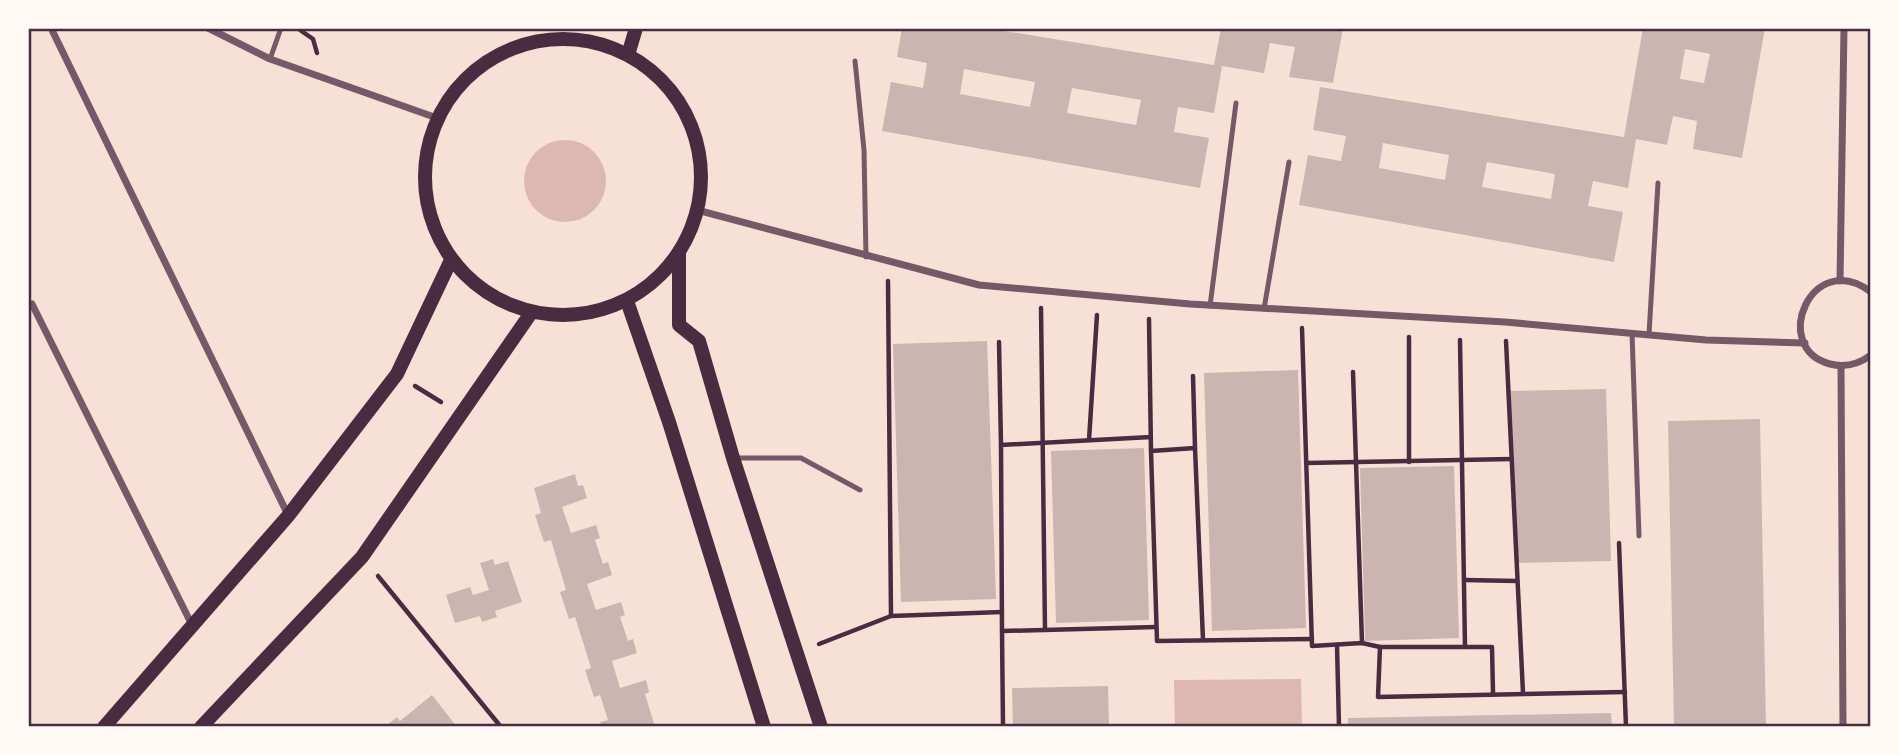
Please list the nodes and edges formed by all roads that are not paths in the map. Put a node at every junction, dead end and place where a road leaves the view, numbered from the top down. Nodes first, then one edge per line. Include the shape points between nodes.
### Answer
1 (51, 28) edge
2 (208, 28) edge
3 (281, 28) edge
4 (636, 28) edge
5 (1844, 28) edge
6 (580, 34) edge
7 (628, 55) junction
8 (270, 59) junction
9 (855, 61) dead end
10 (1236, 103) dead end
11 (438, 118) junction
12 (1289, 162) dead end
13 (1658, 183) dead end
14 (698, 210) junction
15 (679, 253) junction
16 (866, 257) junction
17 (451, 260) junction
18 (1840, 281) junction
19 (1871, 292) edge
20 (627, 301) junction
21 (32, 304) dead end
22 (1210, 306) junction
23 (1264, 309) junction
24 (531, 313) junction
25 (1632, 333) junction
26 (1650, 334) junction
27 (1805, 343) junction
28 (1871, 355) edge
29 (1841, 366) junction
30 (733, 458) junction
31 (860, 490) dead end
32 (288, 516) junction
33 (1639, 536) dead end
34 (192, 626) junction
35 (104, 727) edge
36 (201, 727) edge
37 (764, 727) edge
38 (821, 727) edge
39 (1843, 727) edge

1 - 32 street
2 - 8 street
3 - 8 lane
4 - 7 main road
5 - 18 street
6 - 7 main road
6 - 11 main road via 536,41 496,55 462,82
7 - 14 main road via 664,82 689,121 700,165
8 - 11 street
9 - 16 lane via 864,150
10 - 22 lane
11 - 17 main road via 424,166 429,215
12 - 23 lane
13 - 26 lane
14 - 15 main road
14 - 16 street
15 - 20 main road via 656,280
15 - 30 main road via 680,325 699,341
16 - 22 street via 979,285
17 - 24 main road via 486,293
17 - 32 main road via 397,374
18 - 19 street via 1857,283
18 - 27 street via 1821,286 1804,306 1800,323
20 - 24 main road via 580,316
20 - 37 main road
21 - 34 street
22 - 23 street
23 - 25 street
24 - 36 main road via 362,557
25 - 26 street
25 - 33 lane
26 - 27 street
27 - 29 street via 1818,359
28 - 29 street
29 - 39 street
30 - 31 lane via 801,458
30 - 38 main road
32 - 34 main road
34 - 35 main road

